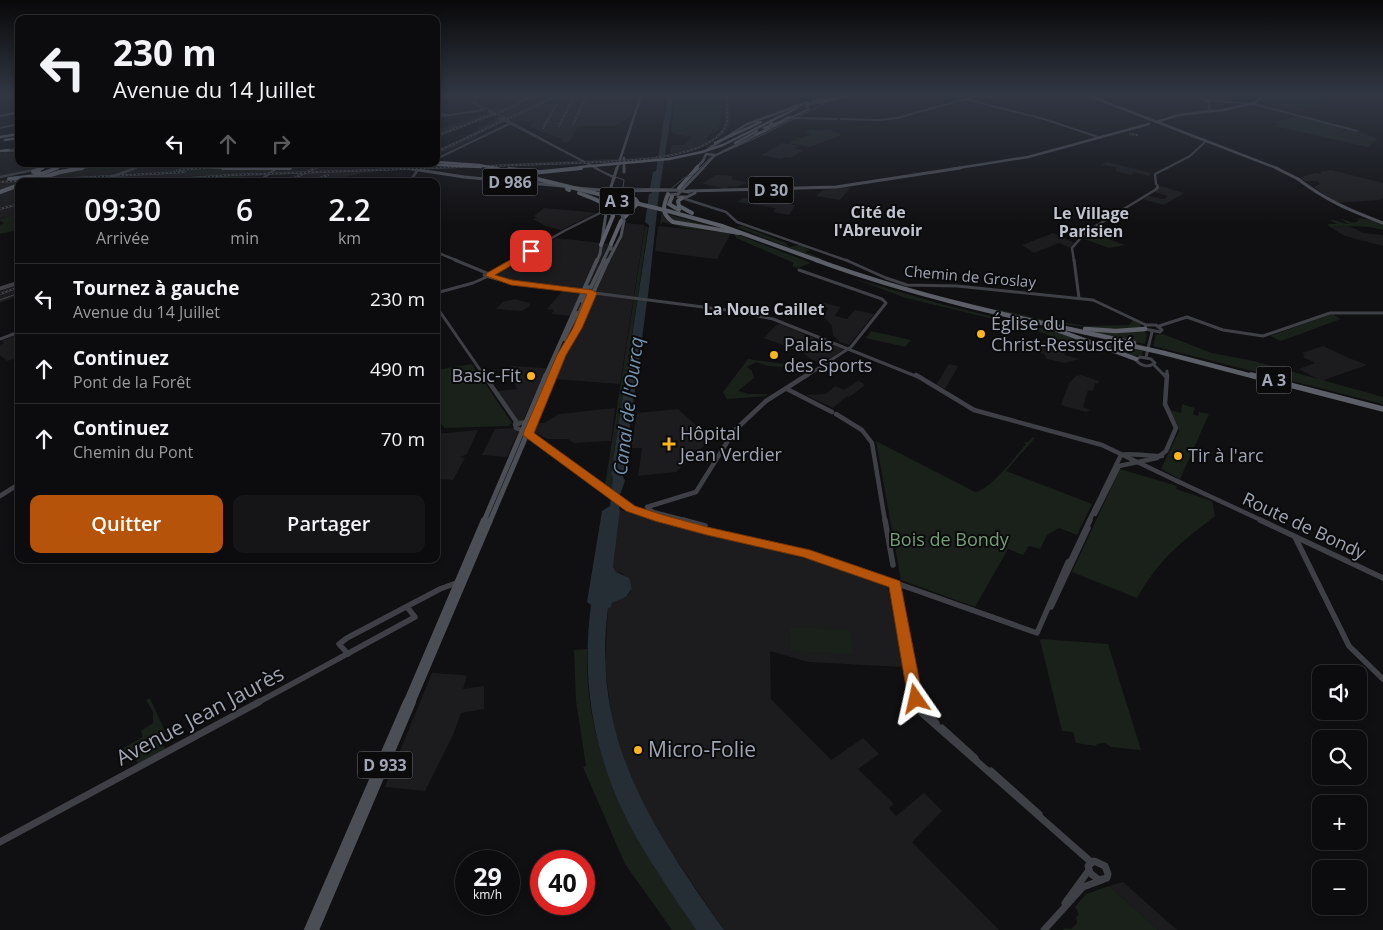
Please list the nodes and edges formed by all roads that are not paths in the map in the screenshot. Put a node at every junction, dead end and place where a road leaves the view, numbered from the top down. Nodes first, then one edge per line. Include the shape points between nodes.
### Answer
1 (477, 138) edge
2 (541, 138) edge
3 (629, 138) edge
4 (723, 138) edge
5 (727, 138) edge
6 (735, 138) edge
7 (737, 138) edge
8 (742, 138) edge
9 (743, 138) edge
10 (749, 138) edge
11 (749, 138) edge
12 (1099, 138) edge
13 (1199, 138) edge
14 (1206, 141) junction
15 (730, 142) junction
16 (715, 143) junction
17 (740, 143) junction
18 (708, 149) dead end
19 (9, 150) joint
20 (15, 150) edge
21 (15, 151) edge
22 (0, 152) edge
23 (706, 154) junction
24 (715, 155) junction
25 (440, 158) edge
26 (669, 159) junction
27 (440, 160) edge
28 (622, 163) junction
29 (440, 164) edge
30 (440, 165) edge
31 (479, 165) junction
32 (51, 167) edge
33 (57, 167) edge
34 (58, 167) edge
35 (62, 167) edge
36 (73, 167) edge
37 (78, 167) edge
38 (87, 167) edge
39 (138, 167) edge
40 (201, 167) edge
41 (214, 167) edge
42 (280, 167) edge
43 (317, 167) edge
44 (418, 167) edge
45 (421, 167) edge
46 (42, 168) junction
47 (232, 168) junction
48 (581, 168) junction
49 (699, 168) junction
50 (624, 172) dead end
51 (58, 173) junction
52 (616, 175) junction
53 (0, 177) edge
54 (15, 178) edge
55 (19, 178) edge
56 (34, 178) edge
57 (35, 178) edge
58 (41, 178) edge
59 (107, 178) edge
60 (263, 178) edge
61 (412, 178) edge
62 (10, 179) dead end
63 (15, 186) edge
64 (566, 189) junction
65 (576, 189) junction
66 (0, 191) edge
67 (614, 191) junction
68 (688, 191) junction
69 (674, 192) junction
70 (705, 192) junction
71 (692, 193) junction
72 (1322, 197) junction
73 (685, 198) junction
74 (615, 205) junction
75 (604, 212) junction
76 (620, 212) junction
77 (667, 212) junction
78 (1352, 212) junction
79 (692, 213) junction
80 (1383, 222) edge
81 (739, 232) junction
82 (611, 244) junction
83 (601, 245) junction
84 (440, 254) edge
85 (608, 259) junction
86 (824, 264) junction
87 (799, 270) dead end
88 (488, 276) junction
89 (15, 283) edge
90 (0, 288) edge
91 (588, 289) junction
92 (440, 292) edge
93 (1079, 298) junction
94 (583, 301) junction
95 (440, 310) edge
96 (1383, 313) edge
97 (1052, 325) junction
98 (1159, 326) junction
99 (1145, 327) junction
100 (1057, 330) junction
101 (1152, 332) junction
102 (15, 334) edge
103 (0, 340) edge
104 (566, 344) junction
105 (1134, 345) junction
106 (848, 349) junction
107 (557, 353) junction
108 (1146, 357) junction
109 (1136, 359) junction
110 (1156, 366) junction
111 (1167, 371) dead end
112 (1167, 377) junction
113 (787, 389) junction
114 (1383, 407) edge
115 (526, 422) junction
116 (517, 423) junction
117 (526, 432) junction
118 (1130, 453) junction
119 (1122, 454) junction
120 (1162, 456) junction
121 (1137, 461) junction
122 (15, 487) edge
123 (0, 496) edge
124 (706, 526) dead end
125 (1295, 537) junction
126 (893, 566) dead end
127 (1383, 578) edge
128 (456, 584) junction
129 (896, 584) junction
130 (463, 585) junction
131 (453, 599) junction
132 (407, 607) junction
133 (1046, 614) junction
134 (413, 615) junction
135 (348, 654) junction
136 (1383, 679) edge
137 (0, 842) edge
138 (1091, 862) junction
139 (1088, 870) junction
140 (1102, 880) junction
141 (1063, 907) junction
142 (308, 930) edge
143 (315, 930) edge
144 (1044, 930) edge

1 - 25 street
2 - 52 street
3 - 28 main road
4 - 16 main road
5 - 16 highway
6 - 15 highway
7 - 15 highway
8 - 23 highway
9 - 23 highway, bridge
10 - 17 main road
11 - 17 highway
12 - 70 main road, D 30 via 1028,157 831,188
13 - 14 main road
14 - 72 main road via 1298,178
14 - 93 street via 1190,156 1154,174 1158,188 1086,232 1072,248
15 - 26 highway
16 - 18 main road
17 - 24 main road
19 - 20 main road
19 - 22 highway
21 - 22 main road
23 - 24 main road
23 - 26 highway
23 - 49 main road
24 - 49 main road
26 - 48 highway, bridge
27 - 31 highway, A 3, bridge
28 - 50 main road
28 - 52 main road
29 - 64 highway, A 3, bridge via 506,172
30 - 48 highway, bridge via 526,176
31 - 48 highway, bridge via 548,172
31 - 65 highway, A 3, bridge
32 - 46 street
33 - 46 highway via 34,173
34 - 55 highway via 36,176
35 - 56 highway, bridge
36 - 57 highway, bridge
37 - 51 highway
38 - 51 highway
39 - 59 street, bridge
40 - 47 highway
41 - 47 highway
42 - 60 street
43 - 47 highway, bridge
44 - 61 street
45 - 67 main road, D 986 via 464,177
46 - 53 street
49 - 69 highway
51 - 58 highway, bridge
52 - 67 main road
54 - 62 highway
63 - 66 highway
64 - 77 highway, A 3, bridge
64 - 83 highway, bridge via 602,202 612,212
65 - 77 highway, A 3, bridge
65 - 82 highway, bridge via 635,199 638,203 621,221
67 - 69 main road
67 - 74 main road
67 - 75 main road
68 - 69 main road
68 - 70 main road, D 30
68 - 71 main road
69 - 73 main road
69 - 77 highway via 664,201
69 - 79 highway via 668,202 671,207
70 - 71 main road, D 30
71 - 73 main road
72 - 78 main road
72 - 78 main road
73 - 79 highway via 678,201 679,206
73 - 93 street, Chemin de Groslay via 726,212 737,222 907,285 957,286
74 - 75 street
74 - 76 main road, D 933
75 - 76 main road
75 - 83 main road via 606,220
75 - 88 street
76 - 85 main road, D 933 via 624,231
77 - 81 highway, A 3
77 - 81 highway via 666,218 675,223
78 - 80 main road
79 - 81 highway via 721,222
81 - 86 highway, A 3
82 - 85 main road
82 - 91 main road
83 - 91 main road via 600,260
84 - 88 street
85 - 91 main road, D 933
86 - 97 highway, A 3 via 940,299
86 - 100 highway, A 3 via 922,297
87 - 106 street via 885,301
88 - 91 street
88 - 92 street
89 - 90 street
91 - 94 main road, bridge
91 - 104 main road, D 933 via 577,328
91 - 106 street via 629,298 759,315
91 - 107 main road, D 933
93 - 99 street, Chemin de Groslay via 1090,300
94 - 104 main road
94 - 107 main road
95 - 116 street
96 - 98 street via 1330,313 1263,336 1224,330 1186,318
97 - 99 highway via 1103,330
97 - 105 highway, A 3
98 - 99 street
98 - 101 street via 1161,332
99 - 101 street
100 - 105 highway, A 3
100 - 109 highway
101 - 108 street
102 - 103 street
104 - 117 main road, D 933
105 - 114 highway, A 3, bridge
106 - 113 street
106 - 119 street via 912,374 974,410 1092,442
107 - 115 main road, D 933
108 - 109 street
108 - 110 street via 1154,360
109 - 110 street via 1141,364
110 - 112 street
111 - 112 street
112 - 120 street via 1165,407 1176,428
113 - 124 street via 766,401 732,434 696,492 646,507 653,512
113 - 126 street via 859,428 872,443
115 - 116 street
115 - 117 main road, D 933
116 - 117 street via 516,428
117 - 128 main road, D 933
117 - 129 street via 628,507 676,523 805,553
117 - 130 main road, D 933
118 - 119 street
118 - 120 street
118 - 121 street
119 - 121 street
119 - 133 street
120 - 121 street via 1154,461
121 - 125 street, Route de Bondy
121 - 133 street via 1119,466
122 - 123 street
125 - 127 street, Route de Bondy
125 - 136 street via 1349,646
128 - 130 street
128 - 131 main road, D 933
128 - 132 street
128 - 134 street via 415,604
129 - 133 street via 1037,633
129 - 138 street via 893,589 908,693 914,706
130 - 131 main road, D 933
131 - 142 main road, D 933
131 - 143 main road, D 933
132 - 134 street
132 - 135 street via 339,644
134 - 135 street, Avenue Jean Jaurès
135 - 137 street, Avenue Jean Jaurès
138 - 139 street
138 - 140 street via 1100,862 1107,869 1108,876
139 - 140 street via 1092,876
139 - 141 street
140 - 141 street via 1083,887
141 - 144 street

